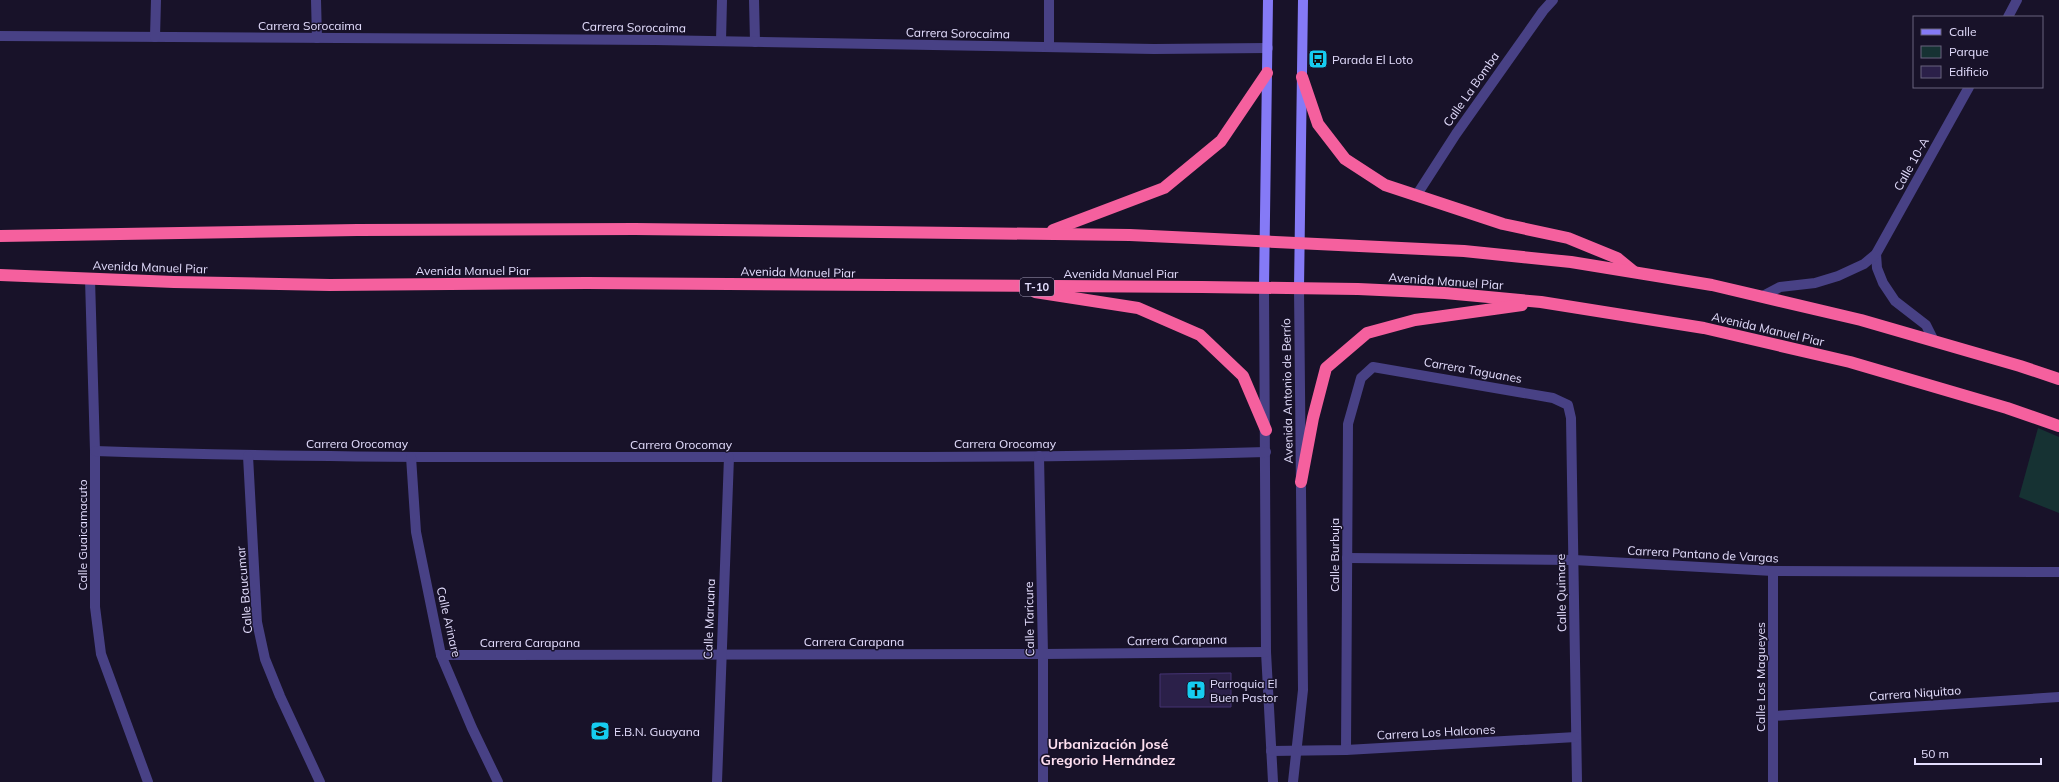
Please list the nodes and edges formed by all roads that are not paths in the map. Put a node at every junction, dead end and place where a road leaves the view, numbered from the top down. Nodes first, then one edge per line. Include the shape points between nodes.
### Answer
1 (156, 0) edge
2 (316, 0) edge
3 (722, 0) edge
4 (754, 0) edge
5 (1049, 0) edge
6 (1268, 0) edge
7 (1303, 0) edge
8 (1553, 0) edge
9 (2017, 0) edge
10 (2009, 16) edge
11 (0, 36) edge
12 (155, 37) junction
13 (317, 38) junction
14 (721, 41) junction
15 (755, 42) junction
16 (1049, 47) junction
17 (1268, 48) junction
18 (1267, 74) junction
19 (1302, 78) junction
20 (1968, 88) edge
21 (1416, 196) junction
22 (1041, 233) junction
23 (0, 236) edge
24 (1265, 241) junction
25 (1299, 242) junction
26 (1876, 254) junction
27 (1635, 273) junction
28 (0, 275) edge
29 (90, 279) junction
30 (1011, 287) junction
31 (1264, 288) junction
32 (1299, 288) junction
33 (1761, 297) junction
34 (1541, 302) junction
35 (1934, 341) junction
36 (1373, 367) joint
37 (2059, 379) edge
38 (1568, 405) joint
39 (2059, 426) edge
40 (1266, 430) junction
41 (95, 451) junction
42 (1266, 452) junction
43 (248, 456) junction
44 (1039, 456) junction
45 (411, 457) junction
46 (729, 457) junction
47 (1301, 482) junction
48 (1346, 558) junction
49 (1574, 560) junction
50 (1774, 571) junction
51 (2059, 572) edge
52 (1266, 652) junction
53 (720, 654) junction
54 (1043, 654) junction
55 (441, 655) junction
56 (2059, 697) edge
57 (1773, 716) junction
58 (1576, 737) junction
59 (1346, 750) junction
60 (1271, 751) junction
61 (1297, 751) junction
62 (148, 782) edge
63 (320, 782) edge
64 (498, 782) edge
65 (716, 782) edge
66 (1043, 782) edge
67 (1273, 782) edge
68 (1294, 782) edge
69 (1577, 782) edge
70 (1773, 782) edge

1 - 12 street
2 - 13 street
3 - 14 street
4 - 15 street
5 - 16 street
6 - 17 street, Avenida Antonio de Berrío
7 - 19 street, Avenida Antonio de Berrío
8 - 21 street, Calle La Bomba via 1456,134
9 - 10 street
11 - 12 street, Carrera Sorocaima
12 - 13 street, Carrera Sorocaima
13 - 14 street, Carrera Sorocaima
14 - 15 street, Carrera Sorocaima
15 - 16 street, Carrera Sorocaima
16 - 17 street, Carrera Sorocaima via 1154,50
17 - 18 street, Avenida Antonio de Berrío
18 - 22 highway via 1221,141 1164,188
18 - 24 street, Avenida Antonio de Berrío
19 - 21 highway via 1318,124 1345,159 1385,185
19 - 25 street, Avenida Antonio de Berrío
20 - 26 street, Calle 10-A
21 - 27 highway via 1503,224 1568,238 1617,258
22 - 23 highway via 636,228
22 - 24 highway
24 - 25 highway
24 - 31 street, Avenida Antonio de Berrío
25 - 27 highway via 1464,251 1571,262
25 - 32 street, Avenida Antonio de Berrío
26 - 33 street, Calle 10-A via 1864,264 1838,276 1815,284 1780,287
26 - 35 street via 1877,268 1883,283 1895,301 1926,325
27 - 33 highway via 1712,285
28 - 29 highway, Avenida Manuel Piar / T-10
29 - 30 highway, Avenida Manuel Piar / T-10 via 330,285 587,283
29 - 41 street, Calle Guaicamacuto
30 - 31 highway, Avenida Manuel Piar / T-10
30 - 40 highway via 1138,308 1200,335 1243,376
31 - 32 highway, Avenida Manuel Piar / T-10
31 - 40 street, Avenida Antonio de Berrío
32 - 34 highway, Avenida Manuel Piar / T-10 via 1445,293
32 - 47 street, Avenida Antonio de Berrío
33 - 35 highway via 1861,320
34 - 39 highway, Avenida Manuel Piar / T-10 via 1704,328 1850,362
34 - 47 highway via 1415,320 1367,333 1326,368
35 - 37 highway
36 - 38 street, Carrera Taguanes via 1553,398
36 - 48 street, Calle Burbuja via 1361,378 1348,424
38 - 49 street, Calle Quimare via 1572,418
40 - 42 street, Avenida Antonio de Berrío
41 - 43 street, Carrera Orocomay
41 - 62 street, Calle Guaicamacuto via 95,607 101,654
42 - 44 street, Carrera Orocomay
42 - 52 street, Avenida Antonio de Berrío
43 - 45 street, Carrera Orocomay
43 - 63 street, Calle Baucumar via 257,622 265,659
44 - 46 street, Carrera Orocomay
44 - 54 street, Calle Taricure
45 - 46 street, Carrera Orocomay
45 - 55 street, Calle Arinare via 416,532
46 - 53 street, Calle Maruana
47 - 61 street, Avenida Antonio de Berrío via 1303,690
48 - 49 street, Carrera Pantano de Vargas
48 - 59 street, Calle Burbuja
49 - 50 street, Carrera Pantano de Vargas
49 - 58 street, Calle Quimare
50 - 51 street, Carrera Pantano de Vargas
50 - 57 street, Calle Los Magueyes
52 - 54 street, Carrera Carapana
52 - 60 street, Avenida Antonio de Berrío
53 - 54 street, Carrera Carapana
53 - 55 street, Carrera Carapana
53 - 65 street, Calle Maruana
54 - 66 street, Calle Taricure
55 - 64 street, Calle Arinare
56 - 57 street, Carrera Niquitao
57 - 70 street, Calle Los Magueyes
58 - 59 street, Carrera Los Halcones
58 - 69 street, Calle Quimare
59 - 61 street, Carrera Los Halcones
60 - 61 street, Carrera Los Halcones
60 - 67 street, Avenida Antonio de Berrío
61 - 68 street, Avenida Antonio de Berrío

